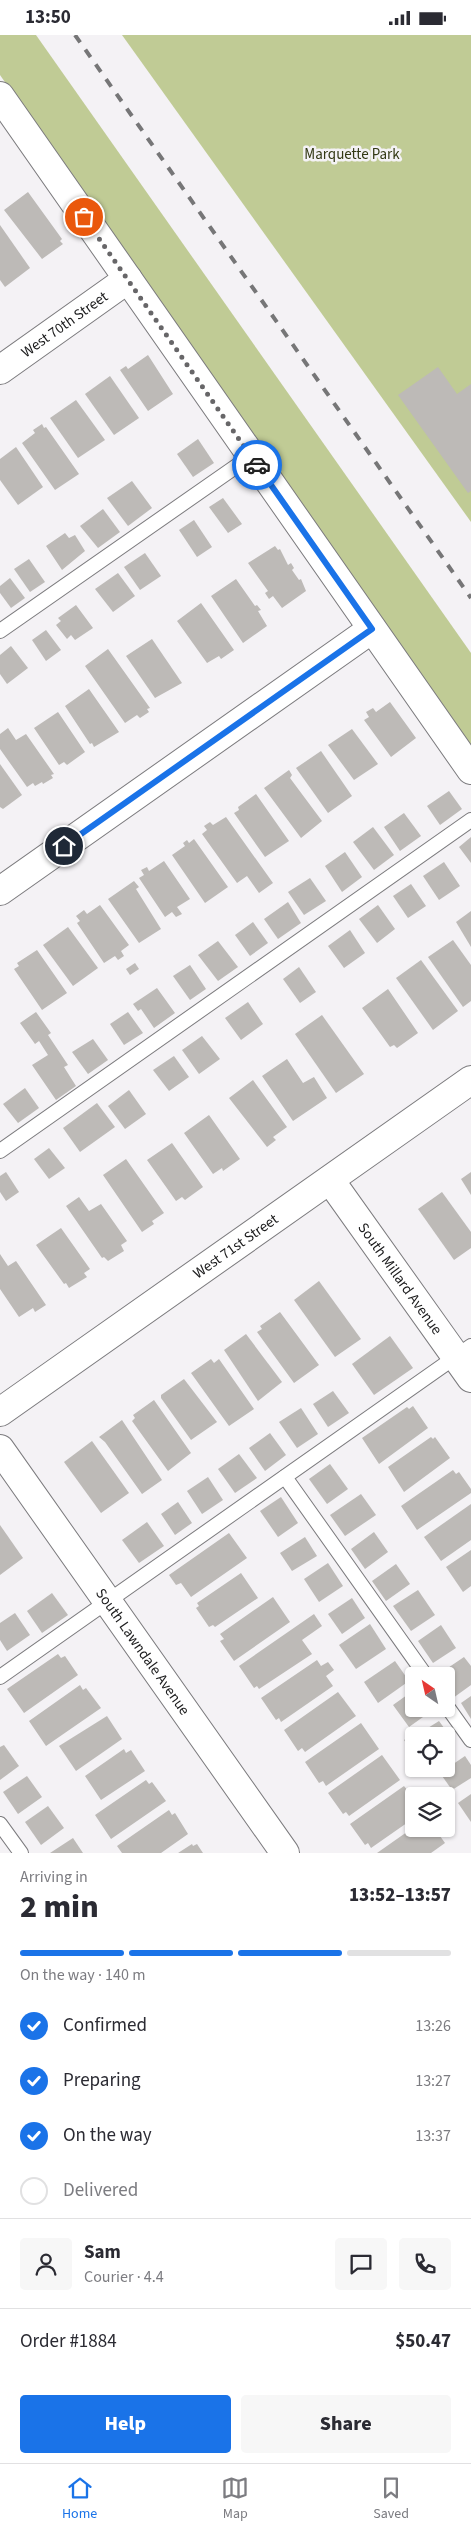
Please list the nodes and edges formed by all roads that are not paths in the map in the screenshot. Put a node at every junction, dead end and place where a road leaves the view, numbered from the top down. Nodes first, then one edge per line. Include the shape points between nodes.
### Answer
1 (3, 106) edge
2 (128, 279) junction
3 (0, 370) edge
4 (252, 456) junction
5 (372, 629) junction
6 (0, 631) edge
7 (471, 770) edge
8 (471, 820) edge
9 (0, 891) edge
10 (471, 1080) edge
11 (0, 1151) edge
12 (330, 1180) junction
13 (466, 1360) edge
14 (0, 1412) edge
15 (0, 1449) edge
16 (285, 1477) junction
17 (107, 1602) junction
18 (420, 1667) edge
19 (0, 1677) edge
20 (455, 1717) edge
21 (471, 1740) edge
22 (0, 1824) edge
23 (21, 1853) edge
24 (285, 1853) edge

1 - 2 street
2 - 3 street, West 70th Street
2 - 4 street
4 - 5 street
4 - 6 lane
5 - 7 street
5 - 9 street
8 - 11 lane
10 - 12 street, West 71st Street
12 - 13 street, South Millard Avenue
12 - 14 street, West 71st Street
13 - 16 lane
15 - 17 street, South Lawndale Avenue
16 - 17 lane
16 - 18 lane
17 - 19 lane
17 - 24 street, South Lawndale Avenue
20 - 21 lane
22 - 23 lane

